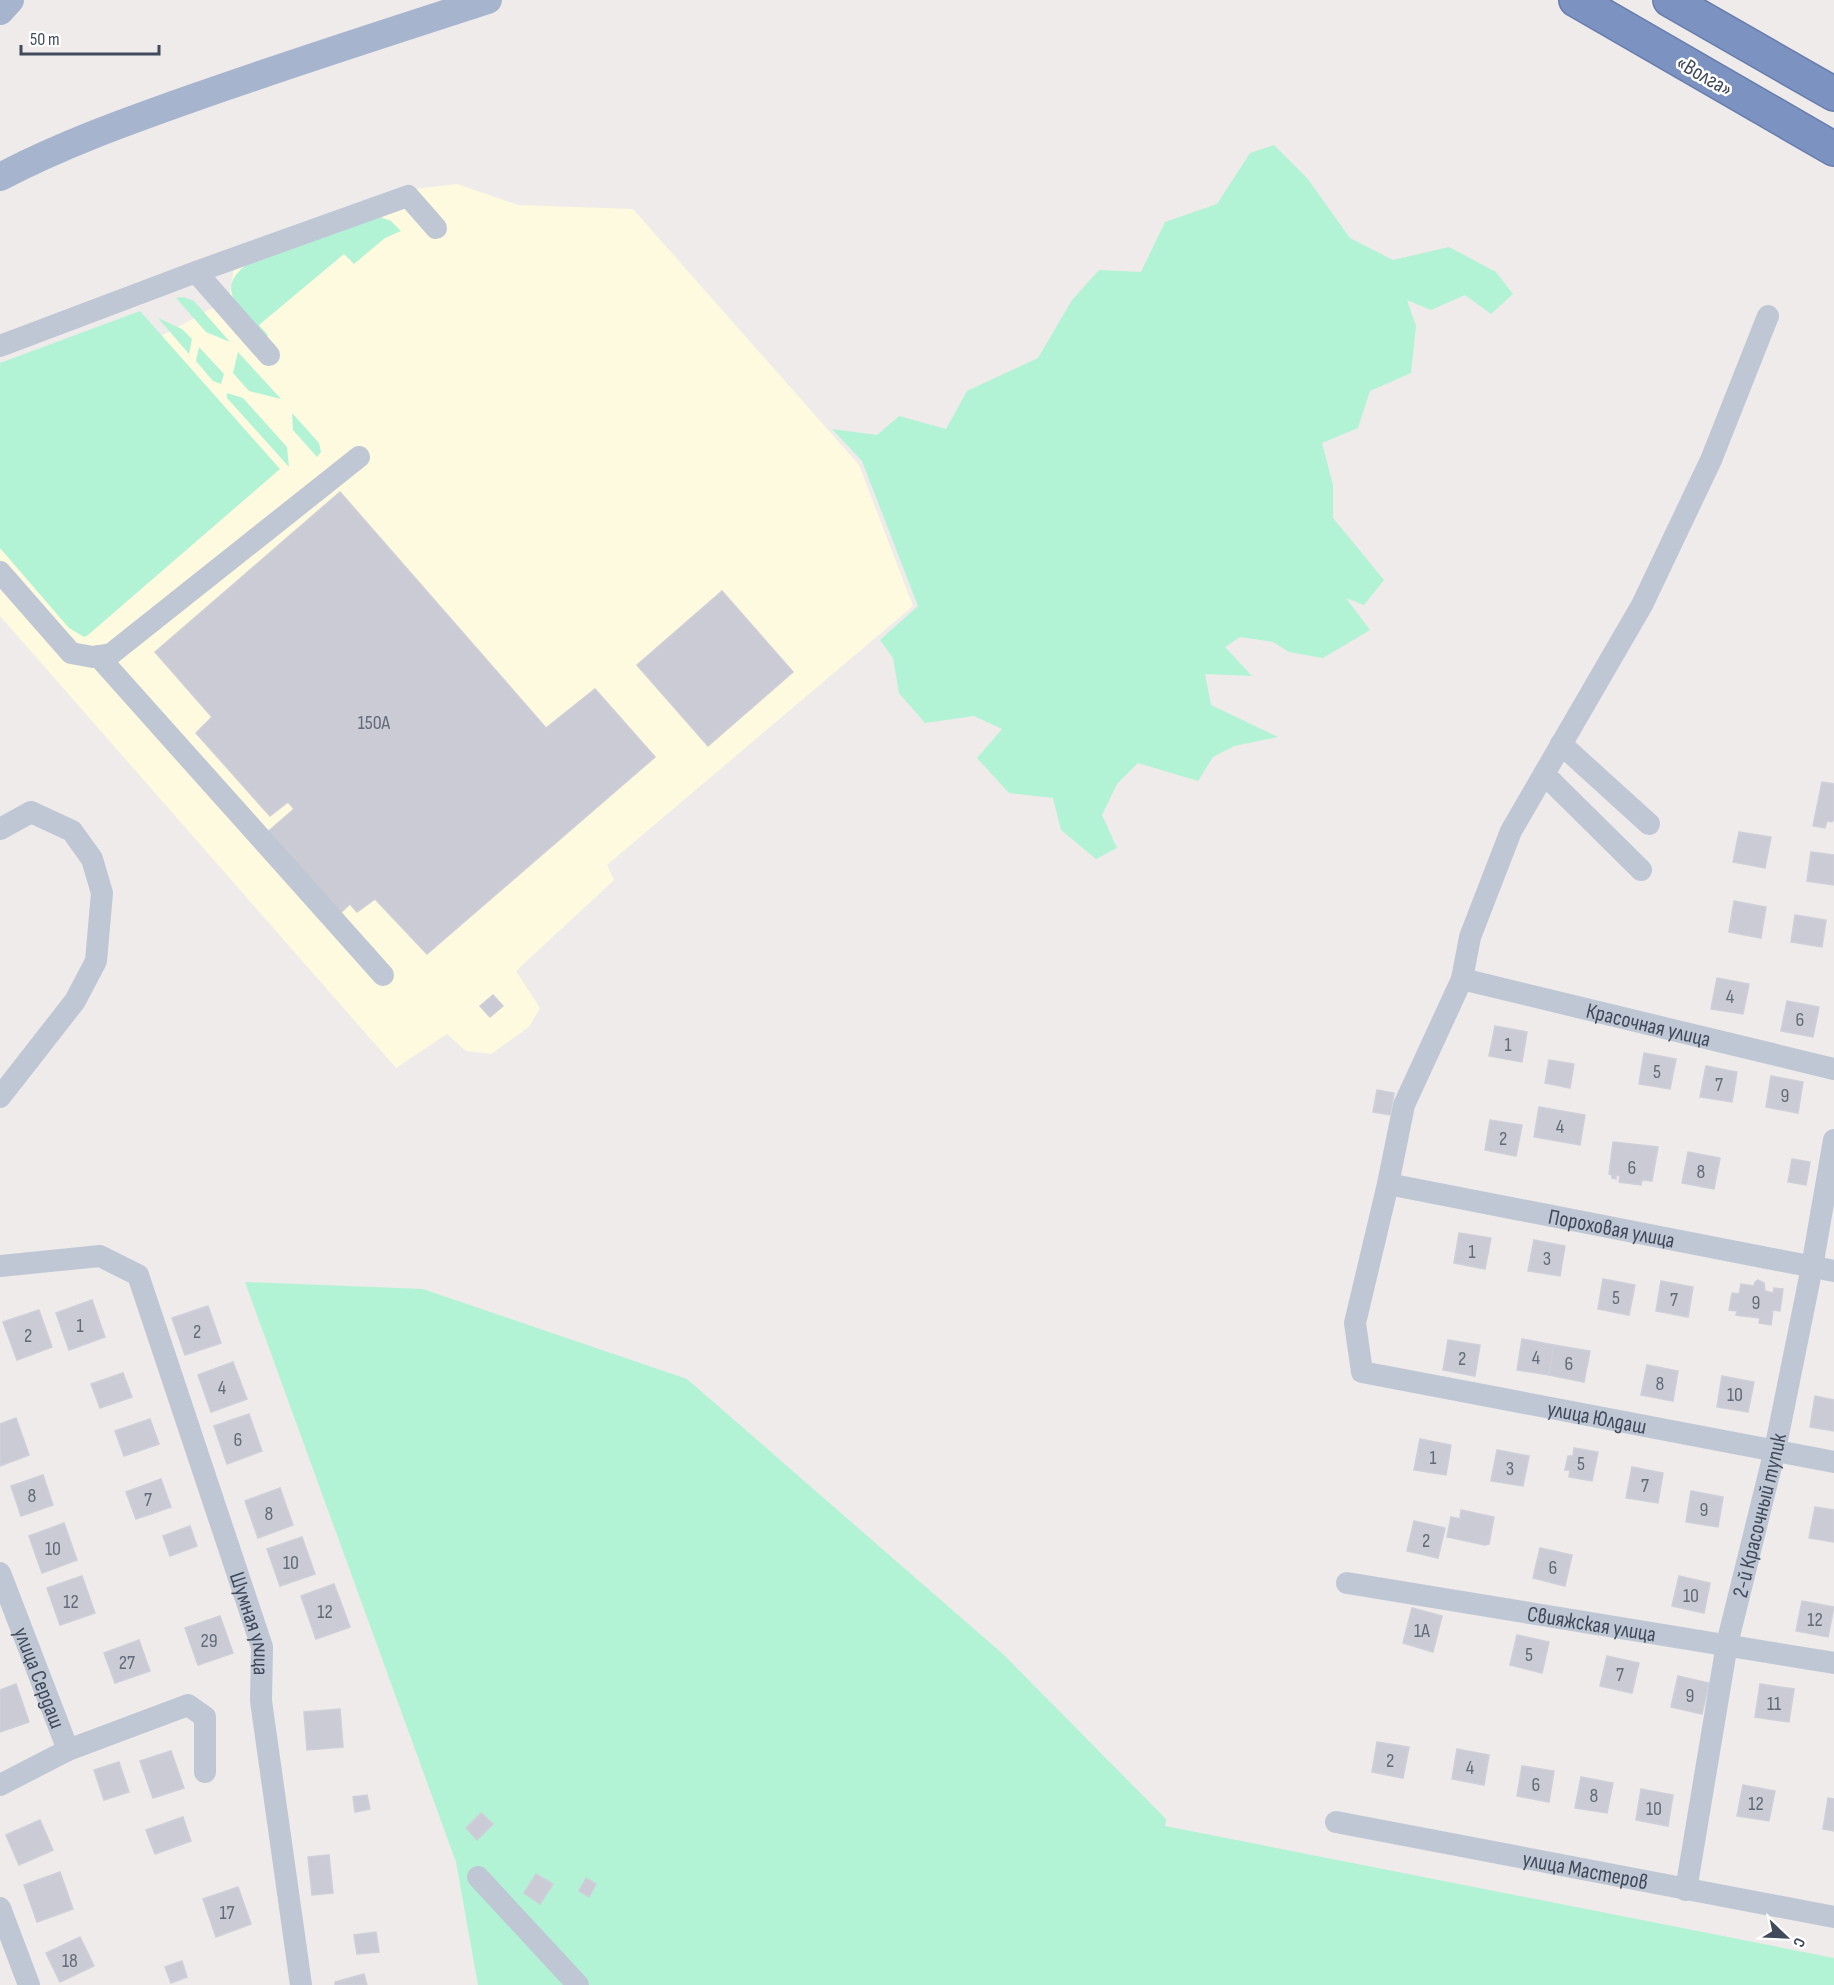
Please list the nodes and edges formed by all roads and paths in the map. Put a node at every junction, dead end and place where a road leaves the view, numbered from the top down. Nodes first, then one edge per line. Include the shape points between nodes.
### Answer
1 (10, 0) edge
2 (488, 0) edge
3 (1576, 0) edge
4 (1670, 0) edge
5 (1688, 0) edge
6 (0, 11) edge
7 (1745, 43) junction
8 (1834, 94) edge
9 (1834, 149) edge
10 (0, 177) edge
11 (436, 228) dead end
12 (196, 272) junction
13 (1768, 316) dead end
14 (0, 346) edge
15 (269, 355) dead end
16 (359, 457) dead end
17 (0, 572) edge
18 (98, 656) junction
19 (1561, 744) junction
20 (1544, 774) junction
21 (1649, 824) dead end
22 (0, 829) edge
23 (1641, 870) dead end
24 (382, 975) dead end
25 (1462, 979) junction
26 (1834, 1069) edge
27 (0, 1097) edge
28 (1834, 1140) edge
29 (1388, 1184) junction
30 (0, 1266) edge
31 (1812, 1267) junction
32 (1834, 1271) edge
33 (1775, 1450) junction
34 (1834, 1462) edge
35 (0, 1573) edge
36 (1347, 1583) dead end
37 (1727, 1644) junction
38 (1834, 1663) edge
39 (68, 1750) junction
40 (206, 1772) dead end
41 (0, 1785) edge
42 (1336, 1822) dead end
43 (478, 1878) dead end
44 (1686, 1890) junction
45 (0, 1908) edge
46 (1834, 1917) edge
47 (29, 1985) edge
48 (301, 1985) edge
49 (578, 1985) edge

1 - 6 main road
2 - 10 main road via 133,119 40,156
3 - 9 highway, «Волга»
4 - 7 highway
5 - 7 highway
7 - 8 highway
11 - 12 street via 408,196
12 - 14 street
12 - 15 street
13 - 19 street via 1712,460 1642,605
16 - 18 street via 111,654
17 - 18 street via 71,653
18 - 24 street
19 - 20 street
19 - 21 street
20 - 23 street
20 - 25 street via 1511,831 1470,937
22 - 27 street via 31,812 72,831 92,859 102,893 96,961 75,1001
25 - 26 street, Красочная улица
25 - 29 street via 1404,1105
28 - 31 street, 2-й Красочный тупик
29 - 31 street, Пороховая улица
29 - 33 street, улица Юлдаш via 1355,1323 1362,1372
30 - 48 street, Шумная улица via 100,1256 138,1275 262,1647 261,1701
31 - 32 street, Пороховая улица
31 - 33 street, 2-й Красочный тупик
33 - 34 street, улица Юлдаш
33 - 37 street, 2-й Красочный тупик
35 - 39 street, улица Сердаш
36 - 37 street, Свияжская улица
37 - 38 street, Свияжская улица
37 - 44 street, 2-й Красочный тупик
39 - 40 street via 188,1705 204,1717
39 - 41 street
42 - 44 street, улица Мастеров
43 - 49 street
44 - 46 street, улица Мастеров
45 - 47 street

